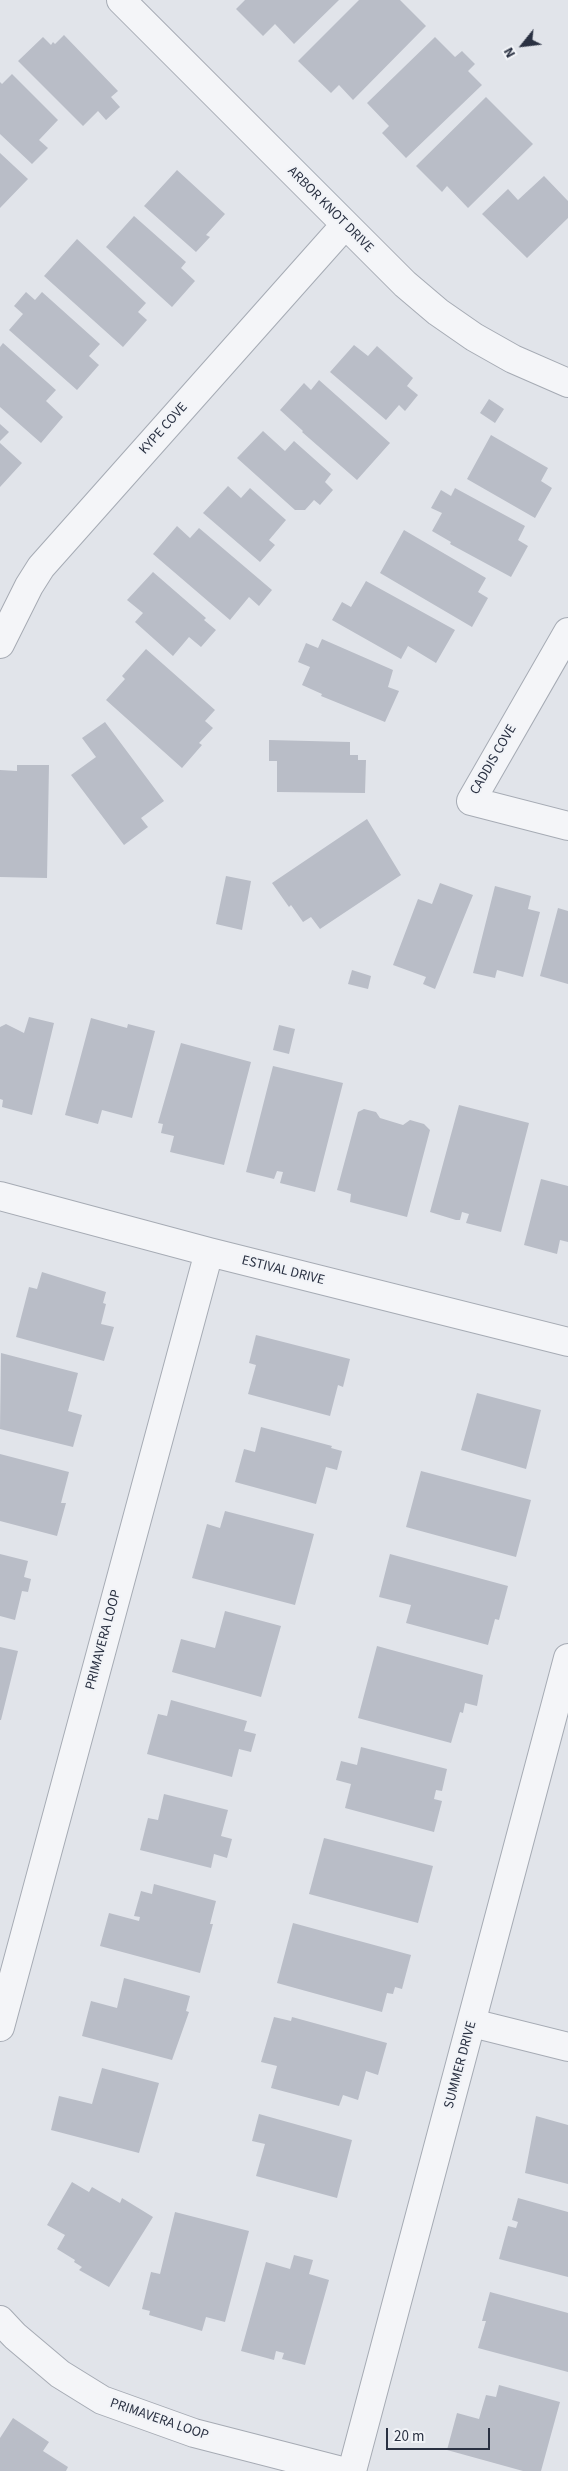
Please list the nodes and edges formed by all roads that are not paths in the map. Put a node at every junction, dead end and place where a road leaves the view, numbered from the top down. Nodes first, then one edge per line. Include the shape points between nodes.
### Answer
1 (120, 0) edge
2 (345, 225) junction
3 (568, 383) edge
4 (568, 632) edge
5 (0, 644) edge
6 (568, 826) edge
7 (0, 1196) edge
8 (209, 1252) junction
9 (568, 1342) edge
10 (568, 1658) edge
11 (472, 2023) junction
12 (0, 2027) edge
13 (568, 2047) edge
14 (0, 2320) edge
15 (342, 2471) edge
16 (352, 2471) edge

1 - 2 street, ARBOR KNOT DRIVE
2 - 3 street, ARBOR KNOT DRIVE via 405,284 460,327 513,359
2 - 5 street, KYPE COVE via 41,567
4 - 6 street, CADDIS COVE via 471,801
7 - 8 street, ESTIVAL DRIVE
8 - 9 street, ESTIVAL DRIVE
8 - 12 street, PRIMAVERA LOOP
10 - 11 street, SUMMER DRIVE
11 - 13 street
11 - 16 street, SUMMER DRIVE
14 - 15 street, PRIMAVERA LOOP via 60,2374 102,2400 194,2434

